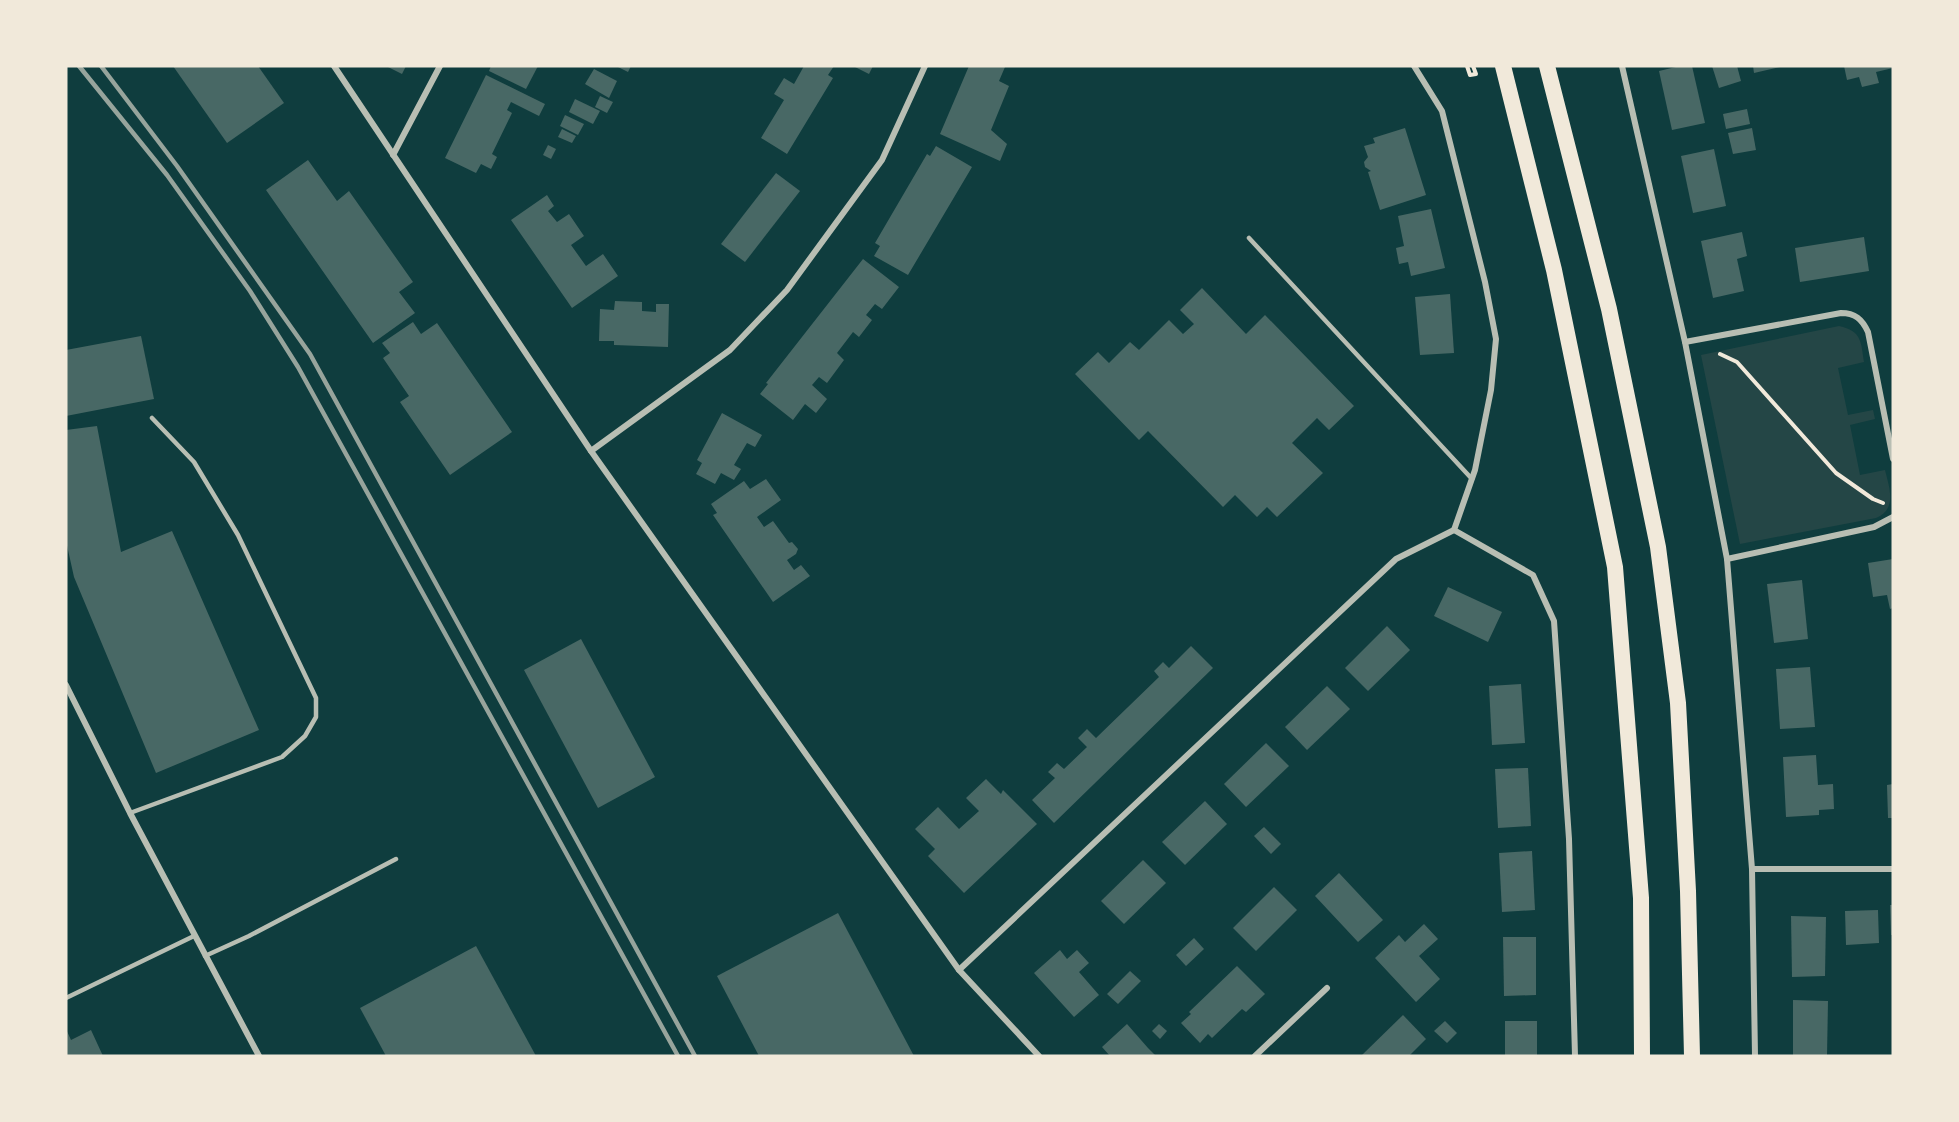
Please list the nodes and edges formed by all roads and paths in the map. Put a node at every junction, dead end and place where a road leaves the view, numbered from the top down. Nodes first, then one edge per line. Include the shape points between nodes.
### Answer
1 (334, 66) edge
2 (440, 66) edge
3 (925, 66) edge
4 (1414, 66) edge
5 (1467, 66) edge
6 (1473, 66) edge
7 (1503, 66) edge
8 (1547, 66) edge
9 (1622, 66) edge
10 (393, 155) junction
11 (1249, 238) dead end
12 (1686, 344) junction
13 (152, 418) dead end
14 (591, 451) junction
15 (1893, 459) edge
16 (1472, 479) junction
17 (1893, 507) edge
18 (1893, 517) edge
19 (1454, 530) junction
20 (1727, 559) junction
21 (66, 685) edge
22 (130, 813) junction
23 (396, 859) dead end
24 (1893, 869) edge
25 (1752, 870) junction
26 (194, 936) junction
27 (205, 956) junction
28 (959, 970) junction
29 (1327, 988) dead end
30 (66, 998) edge
31 (259, 1056) edge
32 (1039, 1056) edge
33 (1255, 1056) edge
34 (1575, 1056) edge
35 (1642, 1056) edge
36 (1692, 1056) edge
37 (1755, 1056) edge

1 - 10 street
2 - 10 street
3 - 14 street via 882,160 787,290 730,350
4 - 16 street via 1443,111 1496,339 1491,390
5 - 6 path via 1470,75 1476,74
7 - 35 highway via 1554,270 1615,567 1641,898
8 - 36 highway via 1609,309 1658,547 1678,703
9 - 12 street
10 - 14 street
11 - 16 lane
12 - 15 street via 1851,313 1864,323 1868,332
12 - 17 path via 1737,362 1836,473 1873,499
12 - 20 street
13 - 22 lane via 194,462 238,535 316,698 316,717 304,736 282,757
14 - 28 street
16 - 19 street
18 - 20 street via 1874,527
19 - 28 street via 1396,559
19 - 34 street via 1533,575 1554,621 1569,839
20 - 25 street
21 - 22 street
22 - 26 street
23 - 27 lane
24 - 25 street
25 - 37 street
26 - 27 street
26 - 30 lane
27 - 31 street
28 - 32 street
29 - 33 street

